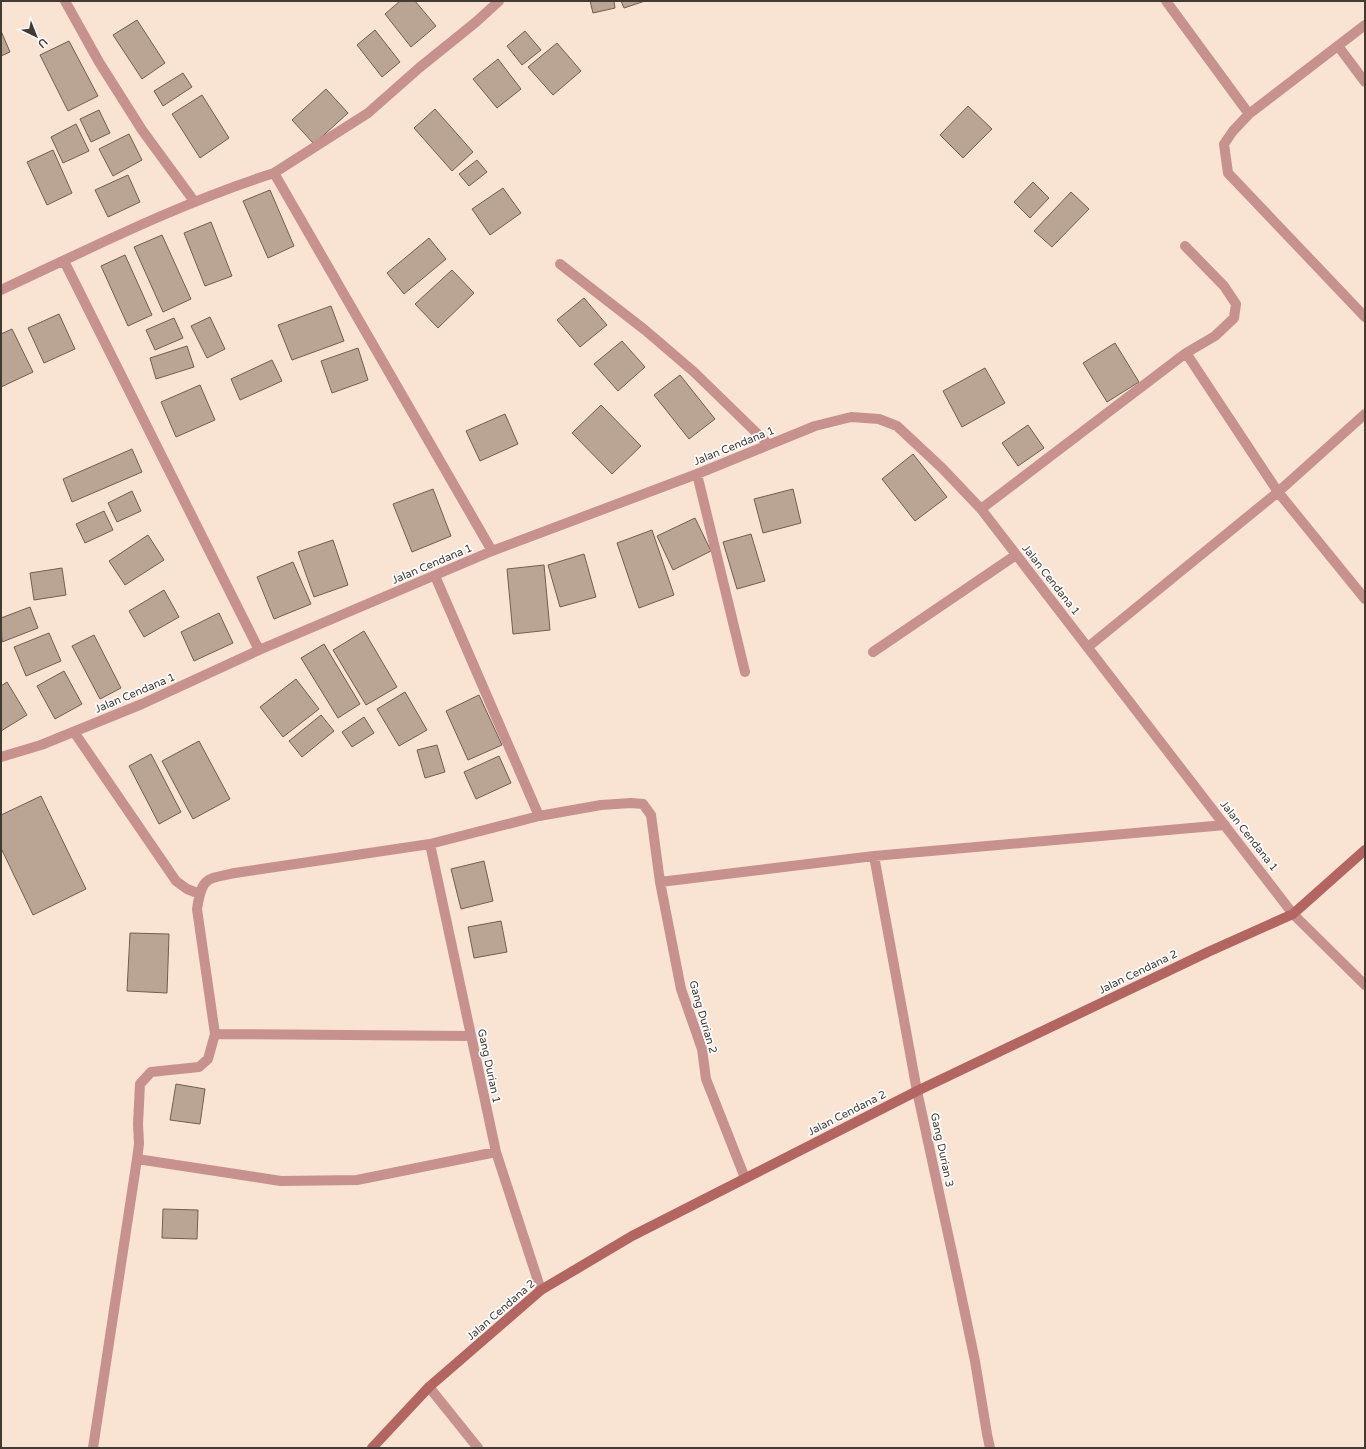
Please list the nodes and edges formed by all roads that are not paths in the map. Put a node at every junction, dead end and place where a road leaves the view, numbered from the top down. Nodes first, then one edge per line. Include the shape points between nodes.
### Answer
1 (65, 1) edge
2 (499, 1) edge
3 (1166, 1) edge
4 (1365, 25) edge
5 (1338, 46) junction
6 (1365, 82) edge
7 (1249, 114) junction
8 (274, 172) junction
9 (194, 201) junction
10 (1185, 246) dead end
11 (64, 261) junction
12 (560, 264) dead end
13 (1, 290) edge
14 (1365, 317) edge
15 (1186, 353) junction
16 (1365, 414) edge
17 (769, 445) junction
18 (697, 474) junction
19 (1278, 492) junction
20 (981, 509) junction
21 (492, 551) junction
22 (1016, 555) junction
23 (435, 576) junction
24 (1365, 599) edge
25 (1088, 647) junction
26 (259, 650) junction
27 (873, 652) dead end
28 (745, 672) dead end
29 (74, 732) junction
30 (1, 757) edge
31 (539, 816) junction
32 (1225, 825) junction
33 (430, 844) junction
34 (1365, 850) edge
35 (874, 856) junction
36 (660, 882) junction
37 (200, 894) junction
38 (1293, 914) junction
39 (1365, 985) edge
40 (215, 1034) junction
41 (471, 1036) junction
42 (917, 1091) junction
43 (496, 1152) junction
44 (137, 1158) junction
45 (745, 1178) junction
46 (541, 1290) junction
47 (429, 1387) junction
48 (93, 1448) edge
49 (372, 1448) edge
50 (478, 1448) edge
51 (990, 1448) edge

1 - 9 street via 99,62 142,130
2 - 8 street via 368,113
3 - 7 street
4 - 5 street
5 - 6 street
5 - 7 street
7 - 14 street via 1224,144 1228,173
8 - 9 street
8 - 21 street
9 - 11 street
10 - 15 street via 1224,286 1236,304 1234,318 1215,336
11 - 13 street
11 - 26 street
12 - 17 street via 694,372
15 - 19 street
15 - 20 street
16 - 19 street
17 - 18 street, Jalan Cendana 1
17 - 20 street, Jalan Cendana 1 via 815,426 851,417 879,419 897,426
18 - 21 street, Jalan Cendana 1
18 - 28 street
19 - 24 street
19 - 25 street
20 - 22 street, Jalan Cendana 1
21 - 23 street, Jalan Cendana 1
22 - 25 street, Jalan Cendana 1
22 - 27 street
23 - 26 street, Jalan Cendana 1
23 - 31 street
25 - 32 street, Jalan Cendana 1
26 - 29 street, Jalan Cendana 1
29 - 30 street, Jalan Cendana 1
29 - 37 street via 176,881
31 - 33 street
31 - 36 street, Gang Durian 2 via 601,805 643,804 651,815
32 - 35 street
32 - 38 street, Jalan Cendana 1
33 - 37 street via 236,872 206,882
33 - 41 street, Gang Durian 1
34 - 38 street, Jalan Cendana 2
35 - 36 street
35 - 42 street, Gang Durian 3
36 - 45 street, Gang Durian 2 via 681,989 702,1049 706,1079
37 - 40 street via 197,909
38 - 39 street, Jalan Cendana 1
38 - 42 street, Jalan Cendana 2
40 - 41 street
40 - 44 street via 208,1059 199,1067 151,1072 140,1084
41 - 43 street, Gang Durian 1
42 - 45 street, Jalan Cendana 2
42 - 51 street, Gang Durian 3 via 975,1361
43 - 44 street via 357,1180 281,1181
43 - 46 street, Gang Durian 1
44 - 48 street
45 - 46 street, Jalan Cendana 2 via 632,1236
46 - 47 street, Jalan Cendana 2
47 - 49 street, Jalan Cendana 2
47 - 50 street

